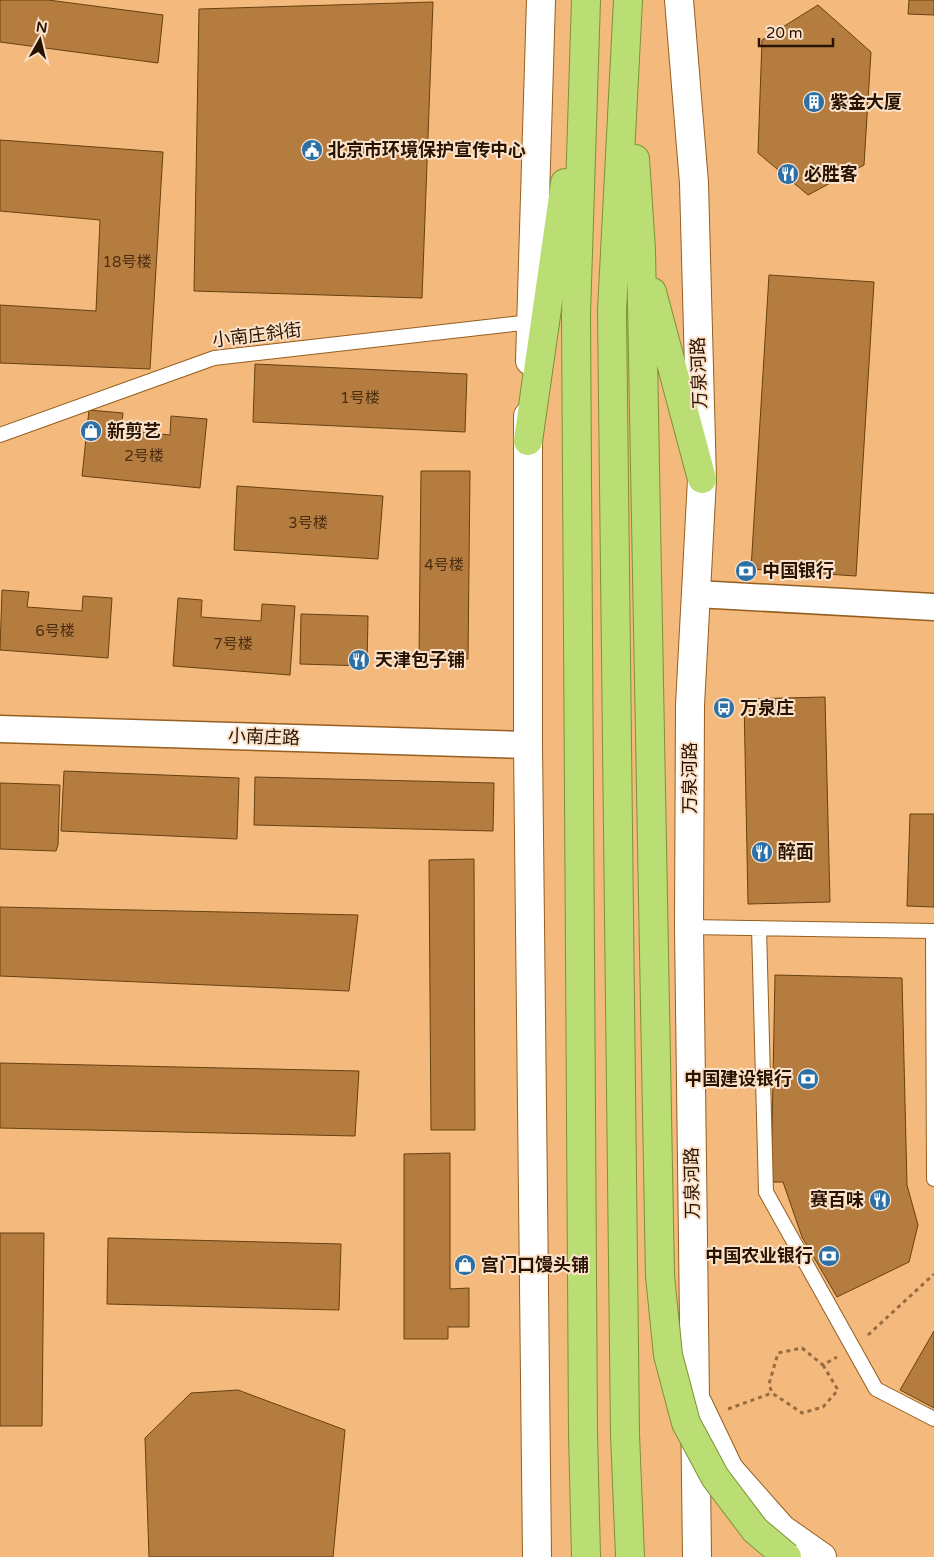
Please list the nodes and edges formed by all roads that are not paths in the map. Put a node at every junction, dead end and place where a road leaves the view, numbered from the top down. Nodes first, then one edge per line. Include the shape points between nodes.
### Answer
1 (540, 0) edge
2 (586, 0) edge
3 (628, 0) edge
4 (679, 0) edge
5 (627, 35) junction
6 (584, 53) junction
7 (641, 250) junction
8 (531, 322) junction
9 (0, 435) edge
10 (528, 441) junction
11 (702, 478) junction
12 (696, 594) junction
13 (934, 607) edge
14 (0, 729) edge
15 (528, 745) junction
16 (689, 927) junction
17 (759, 928) junction
18 (934, 1179) edge
19 (699, 1407) junction
20 (934, 1418) edge
21 (697, 1545) edge
22 (537, 1557) edge
23 (586, 1557) edge
24 (630, 1557) edge
25 (681, 1557) edge
26 (787, 1557) edge
27 (822, 1557) edge

1 - 8 street
2 - 6 highway
3 - 5 highway
4 - 11 street, 万泉河路 via 694,183
5 - 7 highway
5 - 24 highway via 612,311 624,1434
6 - 10 highway
6 - 23 highway via 576,314
7 - 11 highway
7 - 26 highway, bridge via 660,1276 668,1355 686,1423 715,1477 755,1530
8 - 9 lane, 小南庄斜街 via 214,358
8 - 10 street
10 - 15 street
11 - 12 street, 万泉河路
12 - 13 street
12 - 16 street, 万泉河路 via 690,705
14 - 15 street, 小南庄路
15 - 22 street
16 - 17 lane
16 - 19 street, 万泉河路
17 - 18 lane via 933,931
17 - 20 lane via 766,1192 876,1389
19 - 21 street, 万泉河路
19 - 27 street via 729,1470 782,1529
21 - 25 street

